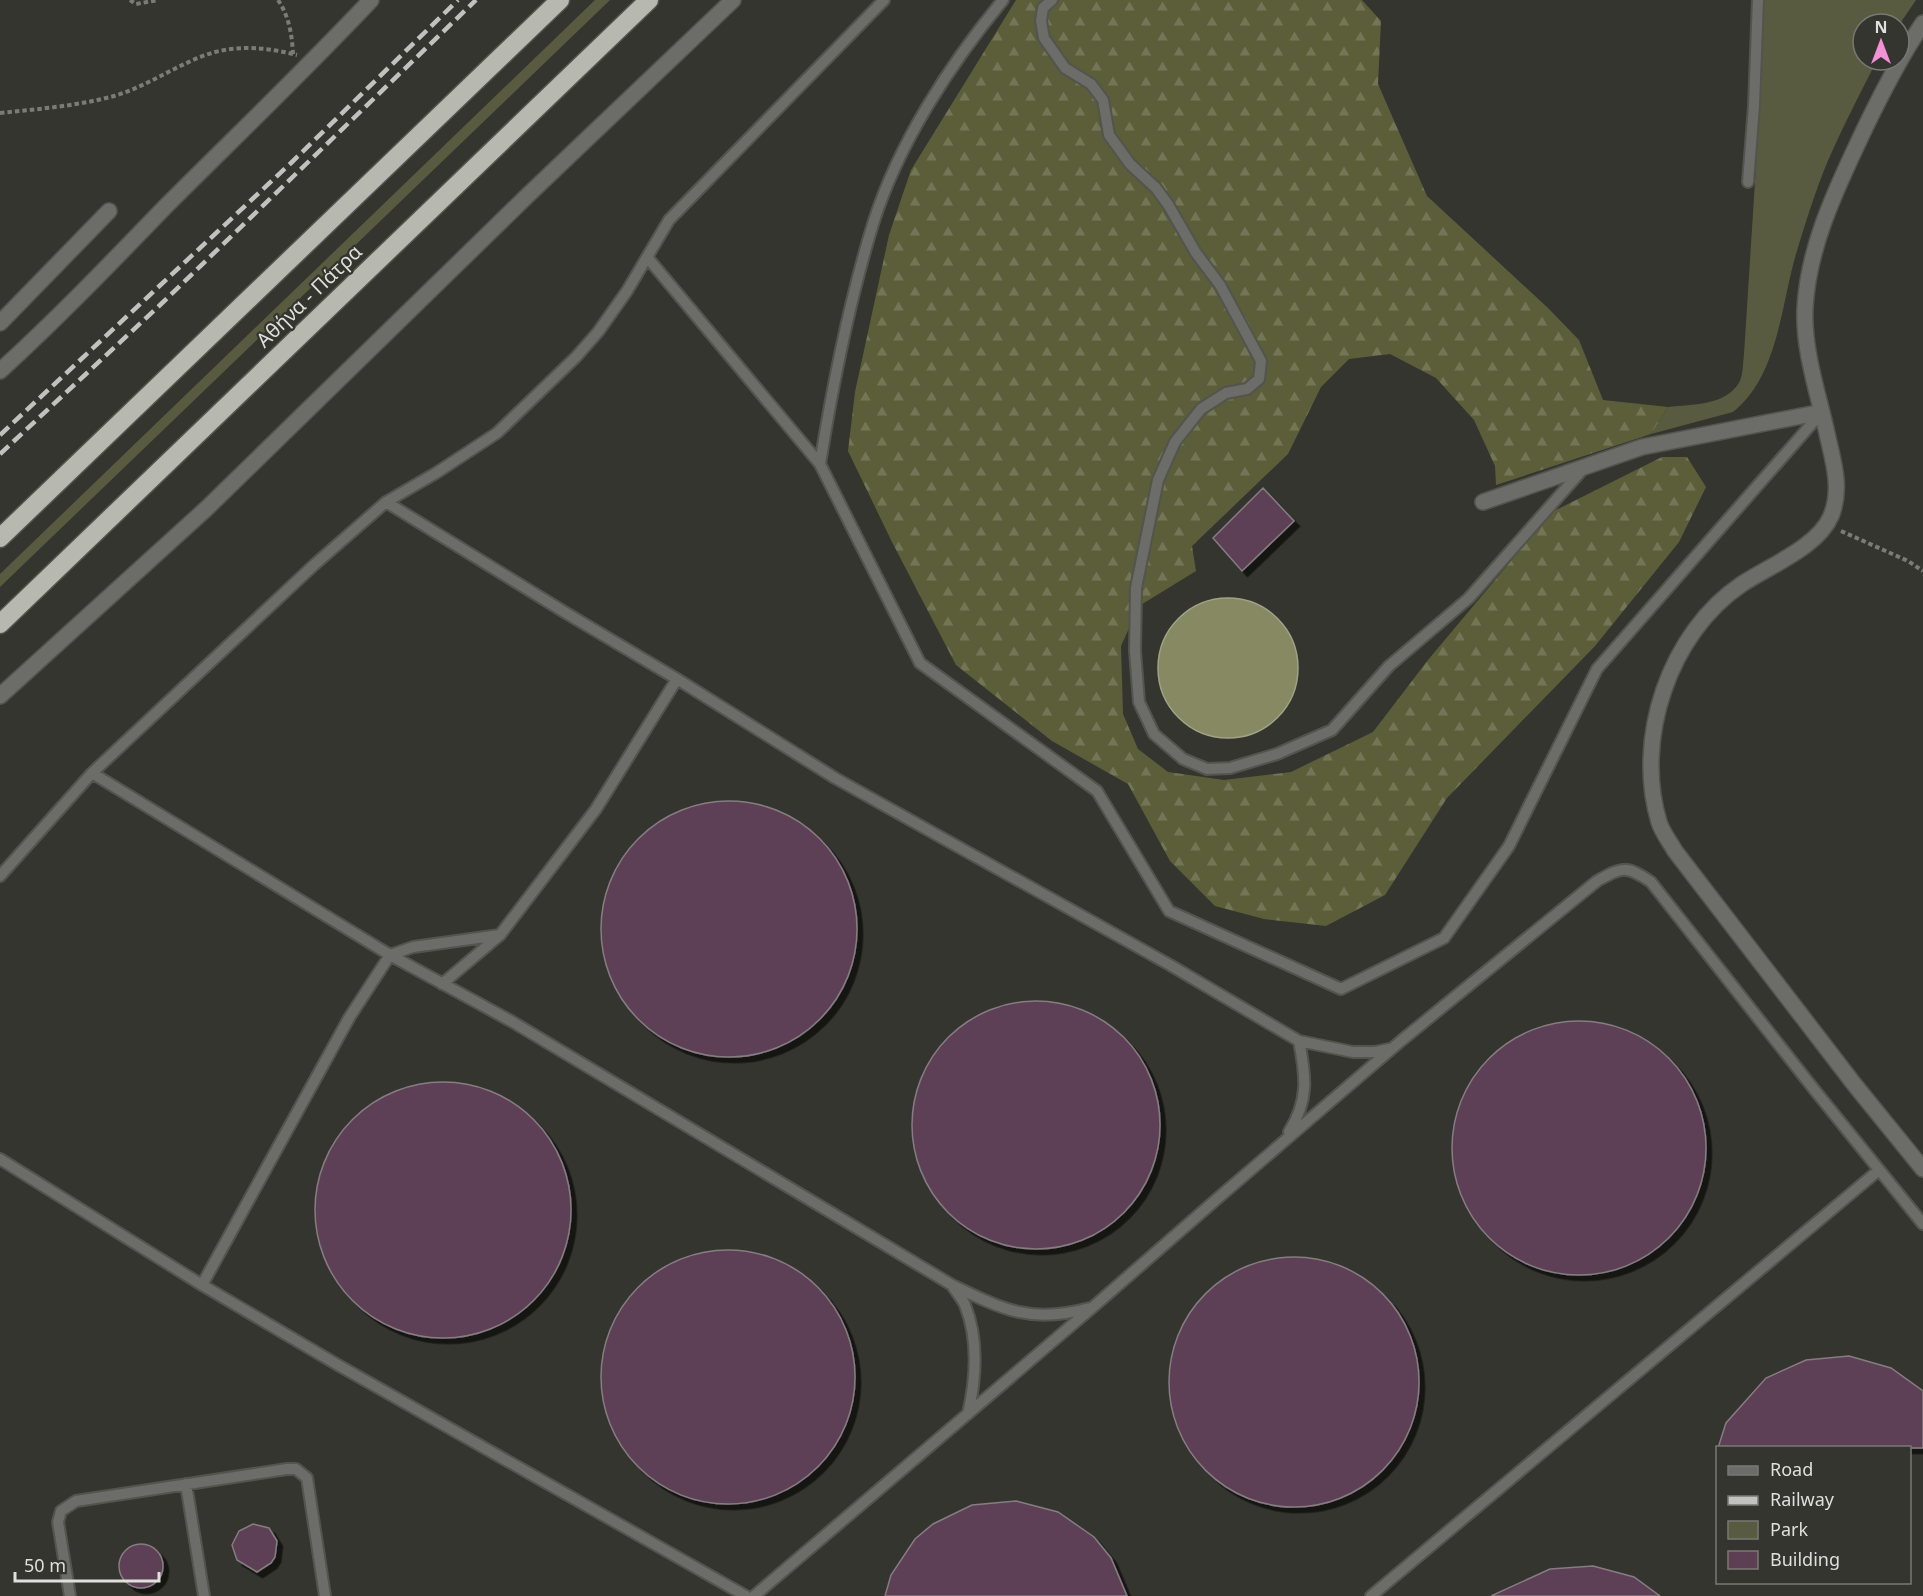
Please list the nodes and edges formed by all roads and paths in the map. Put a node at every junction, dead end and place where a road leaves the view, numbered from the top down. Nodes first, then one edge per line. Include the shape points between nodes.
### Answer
1 (130, 0) edge
2 (158, 0) edge
3 (278, 0) edge
4 (371, 0) edge
5 (560, 0) edge
6 (649, 0) edge
7 (733, 0) edge
8 (884, 0) edge
9 (1003, 0) edge
10 (1052, 0) edge
11 (1758, 0) edge
12 (1923, 23) edge
13 (293, 54) junction
14 (316, 58) junction
15 (0, 113) edge
16 (1748, 182) dead end
17 (109, 211) dead end
18 (647, 257) junction
19 (0, 323) edge
20 (0, 371) edge
21 (1822, 412) junction
22 (820, 464) junction
23 (1586, 466) junction
24 (386, 502) junction
25 (1483, 502) dead end
26 (1827, 524) junction
27 (0, 538) edge
28 (1923, 572) edge
29 (0, 624) edge
30 (677, 679) junction
31 (0, 696) edge
32 (92, 773) junction
33 (0, 876) edge
34 (500, 936) junction
35 (390, 955) junction
36 (442, 984) junction
37 (1299, 1041) junction
38 (1393, 1048) junction
39 (1281, 1144) junction
40 (0, 1159) edge
41 (1923, 1169) edge
42 (1879, 1170) junction
43 (1923, 1224) edge
44 (202, 1285) junction
45 (952, 1285) junction
46 (1093, 1307) junction
47 (968, 1414) junction
48 (186, 1485) junction
49 (70, 1596) edge
50 (204, 1596) edge
51 (325, 1596) edge
52 (746, 1596) edge
53 (754, 1596) edge
54 (1371, 1596) edge

1 - 2 path via 136,4
3 - 13 path via 289,23
4 - 14 street
5 - 27 highway, Αθήνα - Πάτρα
6 - 29 highway, Αθήνα - Πάτρα
7 - 31 street via 207,508
8 - 18 lane via 669,220
9 - 22 lane via 940,84 896,166 874,223 838,357
10 - 23 lane via 1043,8 1044,38 1065,68 1090,84 1103,100 1109,135 1169,206 1220,285 1261,361 1259,379 1247,389 1226,393 1201,409 1175,442 1158,480 1136,588 1135,651 1139,702 1154,734 1183,759 1208,769 1230,768 1277,754 1332,730 1389,666 1469,598
11 - 16 lane
12 - 21 street via 1872,113 1818,234 1805,309 1808,350
13 - 14 path
13 - 15 path via 249,47 215,52 114,96
14 - 20 street
17 - 19 street
18 - 22 lane
18 - 24 lane via 598,332 497,433
21 - 22 lane via 1597,669 1509,846 1444,938 1341,989 1169,910 1097,791 920,663
21 - 23 street via 1642,447
21 - 26 street via 1836,472 1837,501
23 - 25 street
24 - 30 lane
24 - 32 lane
26 - 28 path via 1908,561
26 - 41 street via 1779,563 1718,603 1692,633 1668,676 1659,707 1651,778 1659,824 1675,851
30 - 34 lane via 596,809
30 - 37 lane via 835,778
32 - 33 lane
32 - 35 lane
34 - 35 lane via 413,947
34 - 36 lane
35 - 36 lane
35 - 44 lane via 349,1018
36 - 45 lane via 511,1021
37 - 38 lane via 1353,1052
37 - 39 lane via 1304,1101 1300,1115
38 - 39 lane
38 - 42 lane via 1597,881 1617,870 1635,870 1651,882
39 - 46 lane
40 - 44 lane
42 - 43 lane
42 - 54 lane
44 - 52 lane
45 - 46 lane via 1011,1311 1038,1316
45 - 47 lane via 972,1330 976,1364
46 - 47 lane
47 - 53 lane
48 - 49 lane via 76,1502 61,1511 58,1522
48 - 50 lane
48 - 51 lane via 296,1469 307,1478

